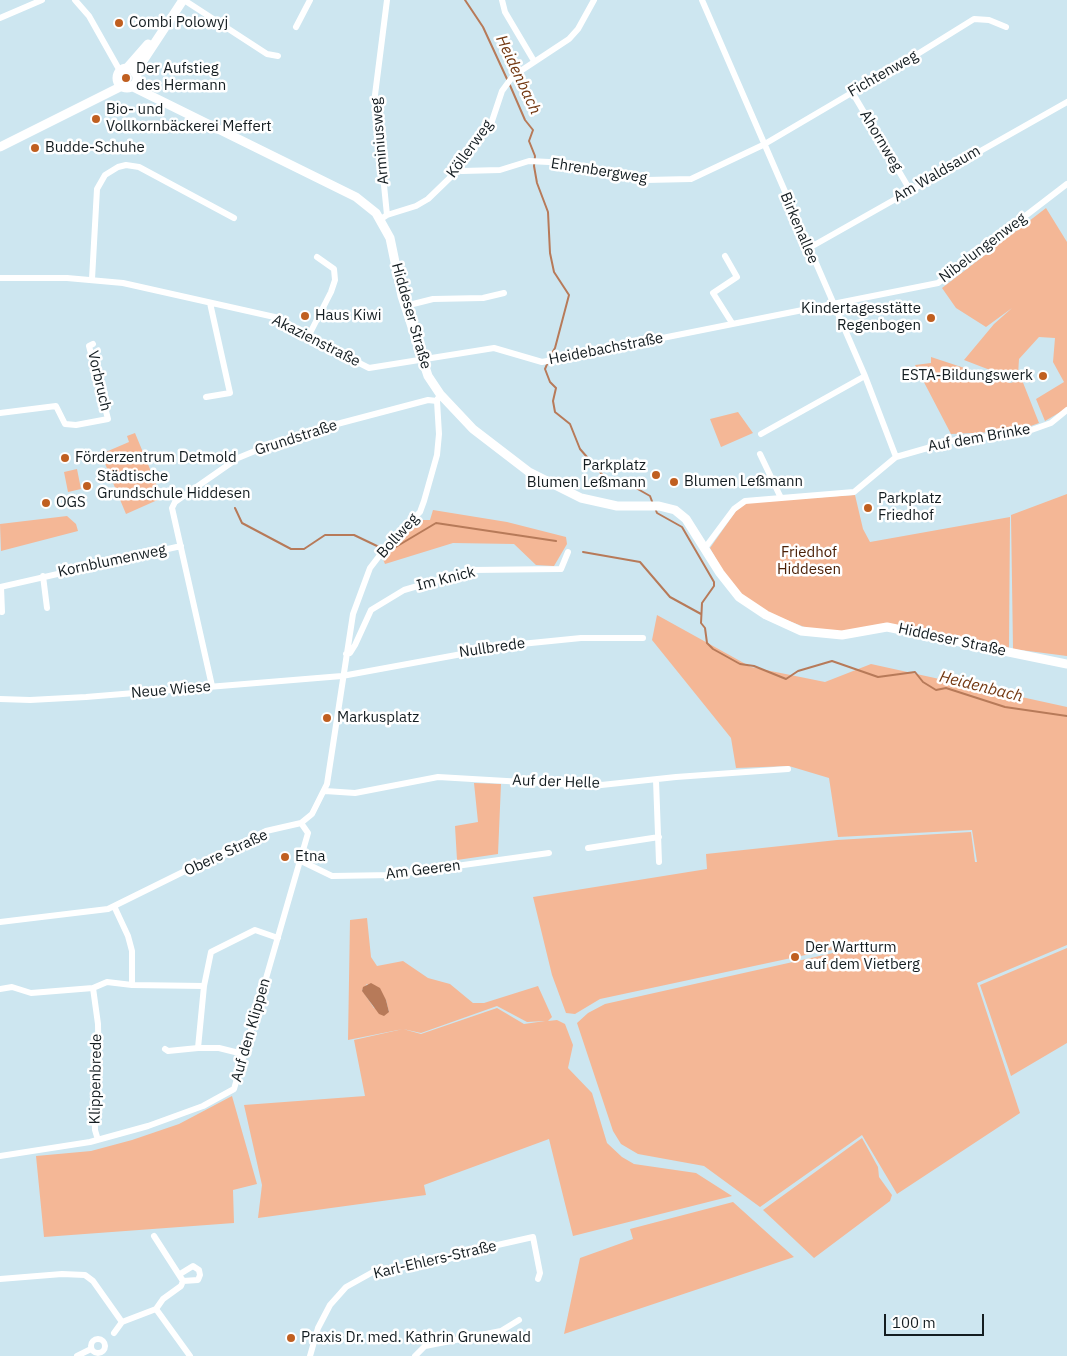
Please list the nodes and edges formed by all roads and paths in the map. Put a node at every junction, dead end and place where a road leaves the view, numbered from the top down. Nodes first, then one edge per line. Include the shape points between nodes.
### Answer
1 (42, 0) edge
2 (76, 0) edge
3 (184, 0) edge
4 (310, 0) edge
5 (387, 0) edge
6 (502, 0) edge
7 (594, 0) edge
8 (702, 0) edge
9 (0, 18) edge
10 (296, 27) dead end
11 (1006, 27) dead end
12 (278, 56) dead end
13 (534, 61) junction
14 (127, 77) junction
15 (852, 92) junction
16 (1067, 102) edge
17 (763, 145) junction
18 (0, 147) edge
19 (460, 169) junction
20 (1067, 184) edge
21 (910, 190) junction
22 (384, 217) junction
23 (234, 218) dead end
24 (809, 248) junction
25 (725, 256) dead end
26 (317, 257) dead end
27 (0, 278) edge
28 (92, 279) junction
29 (504, 293) dead end
30 (210, 303) junction
31 (832, 304) junction
32 (405, 306) junction
33 (732, 323) junction
34 (308, 337) junction
35 (93, 344) dead end
36 (422, 359) junction
37 (865, 376) junction
38 (206, 397) dead end
39 (439, 397) junction
40 (1067, 410) edge
41 (0, 413) edge
42 (761, 434) dead end
43 (760, 454) dead end
44 (896, 457) junction
45 (780, 496) junction
46 (181, 546) junction
47 (705, 548) junction
48 (568, 552) dead end
49 (43, 576) junction
50 (1, 587) edge
51 (46, 608) dead end
52 (2, 612) dead end
53 (643, 638) dead end
54 (346, 654) junction
55 (1067, 664) edge
56 (342, 676) junction
57 (212, 686) junction
58 (0, 699) edge
59 (788, 769) dead end
60 (656, 780) junction
61 (325, 791) junction
62 (301, 823) junction
63 (659, 837) junction
64 (588, 848) dead end
65 (549, 852) dead end
66 (299, 860) junction
67 (659, 862) dead end
68 (114, 906) junction
69 (0, 922) edge
70 (278, 938) junction
71 (132, 985) junction
72 (204, 986) junction
73 (93, 988) junction
74 (0, 989) edge
75 (198, 1048) junction
76 (165, 1049) dead end
77 (243, 1054) junction
78 (98, 1140) junction
79 (0, 1156) edge
80 (154, 1236) dead end
81 (180, 1274) junction
82 (0, 1279) edge
83 (538, 1279) dead end
84 (183, 1281) junction
85 (156, 1309) junction
86 (519, 1320) dead end
87 (122, 1322) junction
88 (114, 1333) dead end
89 (91, 1349) dead end
90 (77, 1356) edge
91 (190, 1356) edge
92 (310, 1356) edge
93 (415, 1356) edge

1 - 9 street
2 - 14 street
3 - 12 street via 267,54
3 - 14 main road
4 - 10 street
5 - 22 street, Arminiusweg via 375,95
6 - 13 street
7 - 13 street, Köllerweg via 574,34
8 - 17 street, Birkenallee
11 - 15 street, Fichtenweg via 989,20 974,19
13 - 19 street, Köllerweg via 513,76 502,90 492,121
14 - 18 main road via 86,103
14 - 22 main road, Hiddeser Straße via 158,98 356,197
15 - 17 street, Fichtenweg
15 - 21 street, Ahornweg
16 - 21 street, Am Waldsaum
17 - 19 street, Ehrenbergweg via 691,179 646,180 569,162 529,161 500,170
17 - 24 street, Birkenallee
19 - 22 street, Köllerweg via 428,199
20 - 31 street, Nibelungenweg via 938,283
21 - 24 street, Am Waldsaum
22 - 32 main road, Hiddeser Straße
23 - 28 street via 139,167 118,167 105,175 97,189
24 - 31 street, Birkenallee
25 - 33 street via 737,277 713,293
26 - 34 street via 334,269 335,280
27 - 28 street, Akazienstraße
28 - 30 street, Akazienstraße
29 - 32 street via 484,298 433,299
30 - 34 street, Akazienstraße via 278,318
30 - 38 street via 230,393
31 - 33 street, Heidebachstraße
31 - 37 street, Birkenallee
32 - 36 main road, Hiddeser Straße
33 - 36 street, Heidebachstraße via 542,362 494,348
34 - 36 street, Akazienstraße via 369,368
35 - 41 street, Vorbruch via 89,346 108,419 65,424 56,406
36 - 39 main road, Hiddeser Straße
37 - 42 street
37 - 44 street, Birkenallee
39 - 46 street, Grundstraße via 336,424 238,458 175,502 172,508
39 - 47 main road, Hiddeser Straße via 481,436 529,472 581,498 617,506 668,507 681,515
39 - 54 street, Bollweg via 437,456 424,501 420,512 390,542 368,572 352,614
40 - 44 street, Auf dem Brinke via 1051,422 1020,434 964,438 926,446
43 - 45 street
44 - 45 street, Auf dem Brinke via 854,492
45 - 47 street, Auf dem Brinke via 746,500 734,509
46 - 49 street, Kornblumenweg
46 - 57 street, Grundstraße
47 - 55 main road, Hiddeser Straße via 739,597 766,615 801,631 842,635 886,627
48 - 54 street, Im Knick via 561,569 472,570 404,590 371,610 355,645
49 - 50 street, Kornblumenweg
49 - 51 street, Kornblumenweg
50 - 52 street, Kornblumenweg
53 - 56 street, Nullbrede via 581,638 511,645
54 - 56 street, Bollweg
56 - 57 street, Neue Wiese
56 - 61 street
57 - 58 street, Neue Wiese via 30,700
59 - 60 street, Auf der Helle
60 - 61 street, Auf der Helle via 592,786 438,777 355,793
60 - 63 street
61 - 62 street via 312,814
62 - 66 street, Auf den Klippen via 308,833
62 - 68 street, Obere Straße via 266,832
63 - 64 street
63 - 67 street
65 - 66 street, Am Geeren via 392,875 332,876
66 - 70 street, Auf den Klippen
68 - 69 street, Obere Straße
68 - 71 street via 132,951
70 - 72 street via 256,930 211,952
70 - 77 street, Auf den Klippen
71 - 72 street
71 - 73 street via 107,982
72 - 75 street
73 - 74 street via 31,993 12,987
73 - 78 street, Klippenbrede via 98,1024 99,1082 94,1097
75 - 76 street
75 - 77 street via 219,1048
77 - 78 street, Auf den Klippen via 237,1083 225,1095 178,1117
78 - 79 street, Auf den Klippen
80 - 81 street
81 - 84 street
81 - 84 street via 193,1266 199,1270 198,1280
82 - 87 street via 85,1275 93,1280
83 - 92 street, Karl-Ehlers-Straße via 540,1273 533,1237 462,1253 449,1259 373,1272 346,1287 330,1305 318,1328
84 - 85 street
85 - 87 street
85 - 91 street
86 - 93 street via 501,1331 425,1346
87 - 88 street
89 - 90 street

